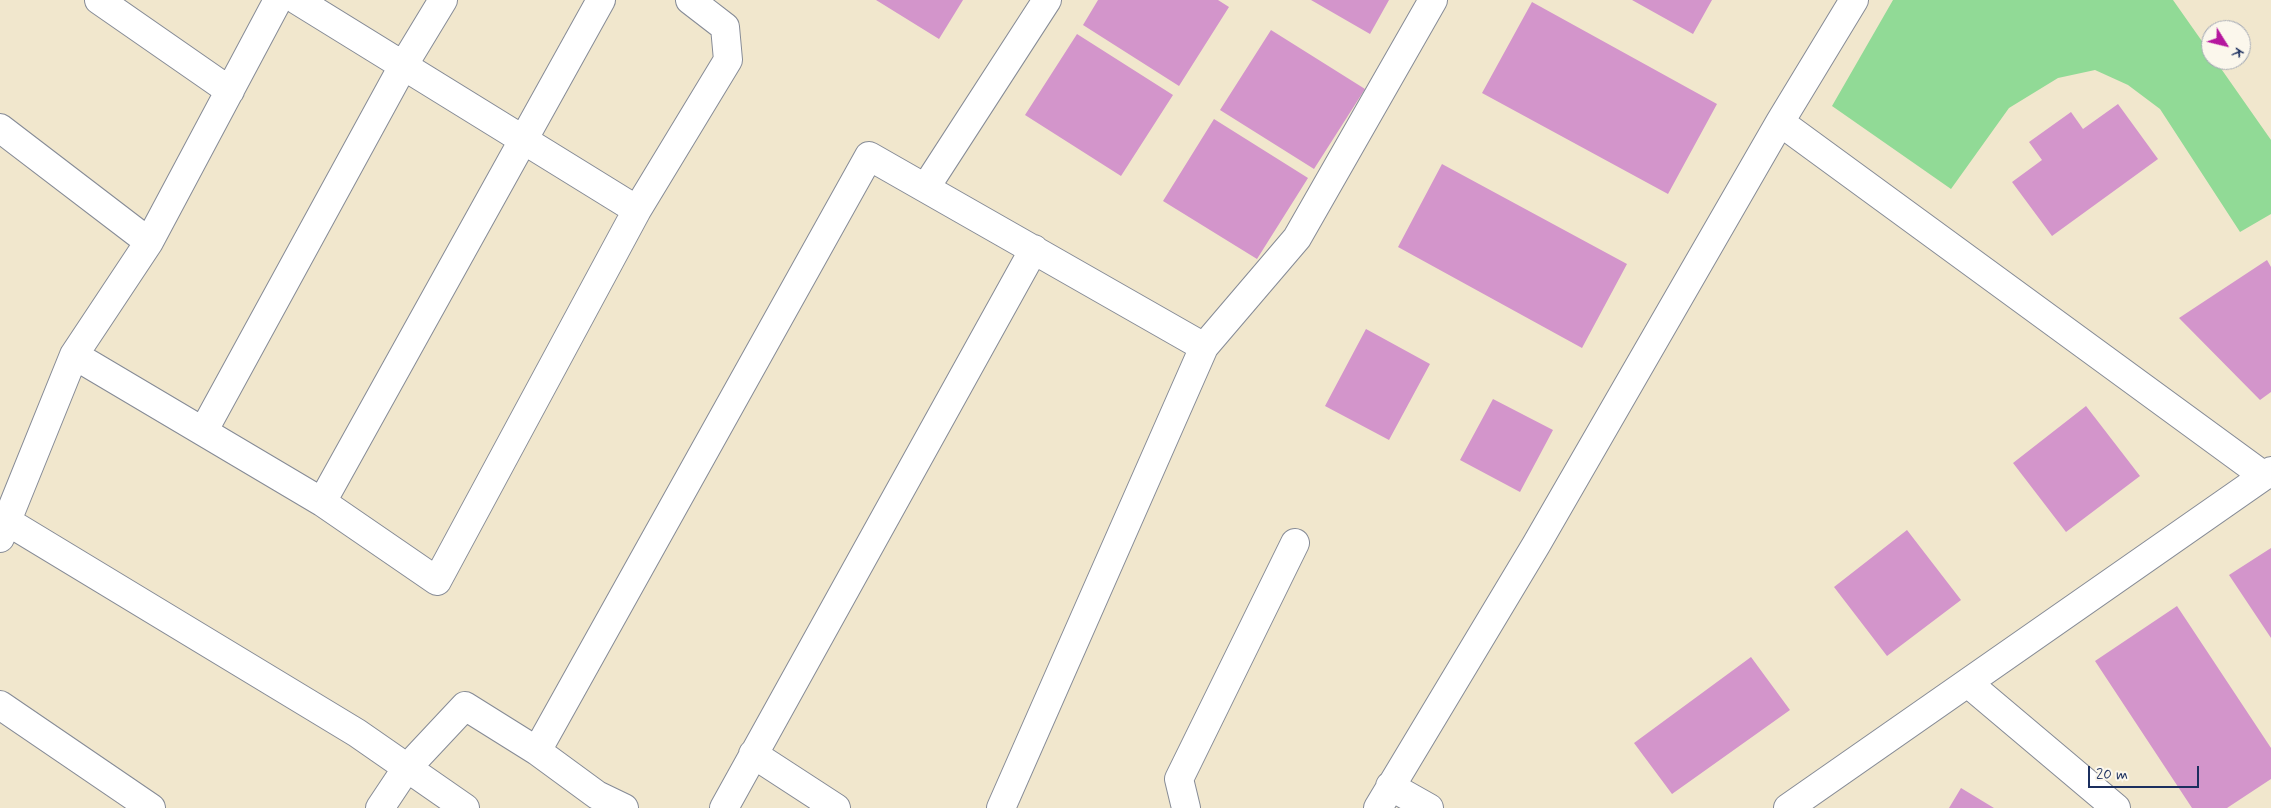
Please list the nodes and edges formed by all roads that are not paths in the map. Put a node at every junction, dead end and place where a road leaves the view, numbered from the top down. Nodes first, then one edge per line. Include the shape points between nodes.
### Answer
1 (99, 0) edge
2 (278, 0) edge
3 (297, 0) edge
4 (443, 0) edge
5 (601, 0) edge
6 (690, 0) edge
7 (1047, 0) edge
8 (1433, 0) edge
9 (1854, 0) edge
10 (403, 66) junction
11 (230, 91) junction
12 (1780, 122) junction
13 (0, 128) edge
14 (523, 142) junction
15 (926, 187) junction
16 (637, 210) junction
17 (149, 242) junction
18 (1034, 250) junction
19 (1204, 347) junction
20 (74, 355) junction
21 (204, 430) junction
22 (2268, 474) edge
23 (322, 502) junction
24 (2, 525) edge
25 (1294, 543) dead end
26 (1969, 684) junction
27 (0, 705) edge
28 (537, 751) junction
29 (753, 754) junction
30 (406, 769) junction
31 (1384, 797) edge
32 (592, 801) edge
33 (152, 808) edge
34 (380, 808) edge
35 (465, 808) edge
36 (624, 808) edge
37 (724, 808) edge
38 (836, 808) edge
39 (1002, 808) edge
40 (1186, 808) edge
41 (1429, 808) edge
42 (1788, 808) edge
43 (2116, 808) edge

1 - 11 street
2 - 11 street
3 - 10 street
4 - 10 street
5 - 14 street
6 - 16 street via 725,27 728,60
7 - 15 street
8 - 19 street via 1297,238
9 - 12 street
10 - 14 street
10 - 21 street
11 - 17 street
12 - 22 street
12 - 31 street via 1536,545
13 - 17 street
14 - 16 street
14 - 23 street
15 - 18 street
15 - 28 street via 870,156
16 - 23 street via 437,581
17 - 20 street
18 - 19 street
18 - 29 street
19 - 39 street
20 - 21 street
20 - 24 street
21 - 23 street
22 - 26 street
24 - 30 street via 357,733
25 - 40 street via 1179,779
26 - 42 street
26 - 43 street
27 - 33 street
28 - 30 street via 465,706
28 - 32 street
29 - 37 street
29 - 38 street
30 - 34 street
30 - 35 street
31 - 41 street
32 - 36 street

